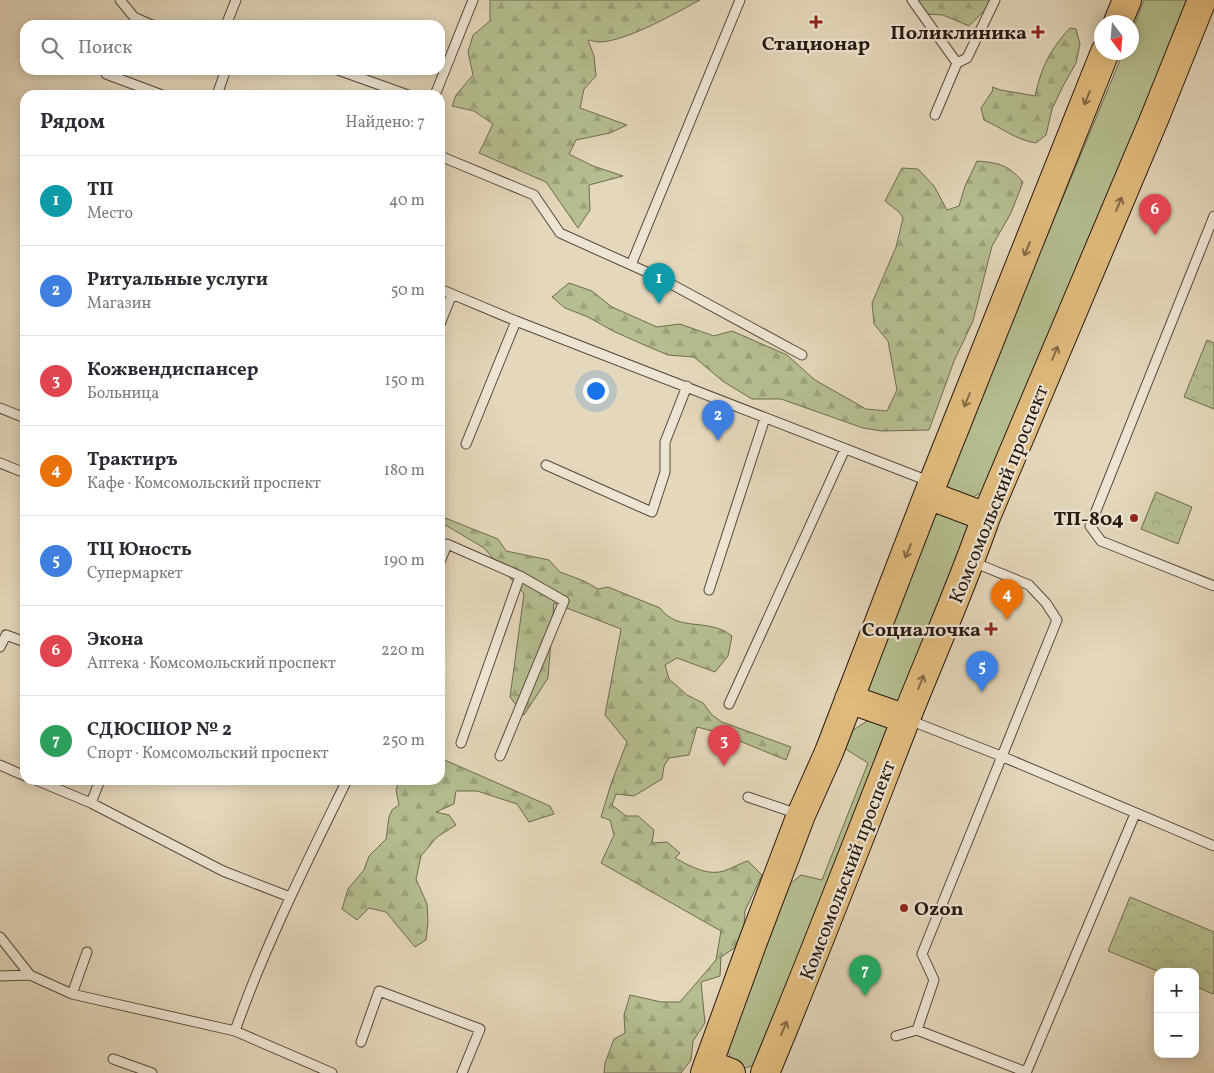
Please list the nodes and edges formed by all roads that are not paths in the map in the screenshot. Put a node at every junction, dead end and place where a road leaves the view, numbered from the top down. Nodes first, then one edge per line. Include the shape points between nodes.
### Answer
1 (120, 0) edge
2 (236, 0) edge
3 (473, 0) edge
4 (740, 0) edge
5 (912, 0) edge
6 (995, 0) edge
7 (1127, 0) edge
8 (1202, 0) edge
9 (1121, 15) edge
10 (141, 20) edge
11 (228, 20) edge
12 (1102, 60) edge
13 (957, 63) junction
14 (445, 72) edge
15 (109, 75) edge
16 (224, 75) edge
17 (352, 75) edge
18 (444, 75) edge
19 (149, 90) edge
20 (219, 90) edge
21 (394, 90) edge
22 (438, 90) edge
23 (935, 115) dead end
24 (445, 158) edge
25 (1214, 216) edge
26 (631, 265) junction
27 (445, 291) edge
28 (452, 294) junction
29 (445, 312) edge
30 (516, 321) junction
31 (802, 355) dead end
32 (687, 386) junction
33 (0, 408) edge
34 (20, 416) edge
35 (765, 418) junction
36 (466, 444) dead end
37 (845, 449) junction
38 (0, 463) edge
39 (546, 465) dead end
40 (20, 471) edge
41 (931, 489) junction
42 (986, 517) junction
43 (445, 549) edge
44 (971, 561) junction
45 (520, 576) junction
46 (1214, 586) edge
47 (709, 590) dead end
48 (20, 640) edge
49 (0, 647) edge
50 (849, 699) junction
51 (729, 704) dead end
52 (906, 719) junction
53 (461, 743) dead end
54 (500, 756) dead end
55 (1001, 756) junction
56 (0, 765) edge
57 (20, 774) edge
58 (48, 785) edge
59 (98, 785) edge
60 (345, 785) edge
61 (748, 797) dead end
62 (91, 803) junction
63 (1135, 814) junction
64 (801, 815) junction
65 (1214, 846) edge
66 (290, 897) junction
67 (0, 937) edge
68 (88, 952) dead end
69 (30, 975) junction
70 (0, 976) edge
71 (72, 994) junction
72 (917, 1030) junction
73 (235, 1031) junction
74 (896, 1036) dead end
75 (361, 1042) dead end
76 (114, 1058) dead end
77 (715, 1070) edge
78 (1026, 1072) edge
79 (152, 1073) edge
80 (332, 1073) edge
81 (462, 1073) edge
82 (765, 1073) edge

1 - 10 lane via 134,17
2 - 11 lane
3 - 14 lane
4 - 26 lane
5 - 13 lane
6 - 13 lane via 967,58
7 - 9 main road
42 -> 8 main road, Комсомольский проспект
12 -> 41 main road
13 - 23 lane
15 - 19 lane
16 - 20 lane
17 - 21 lane
18 - 22 lane
24 - 26 lane via 534,195 560,233
25 - 46 lane via 1090,526 1100,541
26 - 31 lane
27 - 28 lane
28 - 29 lane
28 - 30 lane
30 - 32 lane
30 - 36 lane
32 - 35 lane
32 - 39 lane via 665,442 665,472 652,512
33 - 34 lane
35 - 37 lane
35 - 47 lane
37 - 41 lane
37 - 51 lane
38 - 40 lane
41 - 42 main road
41 -> 50 main road
42 - 44 main road, Комсомольский проспект
43 - 45 lane via 447,544
52 -> 44 main road, Комсомольский проспект
44 - 55 lane via 1029,586 1057,620
45 - 53 lane
45 - 54 lane via 564,601
48 - 49 lane via 6,635
50 - 52 main road
50 - 64 main road
52 - 55 lane
82 -> 52 main road, Комсомольский проспект
55 - 63 lane
55 - 72 lane via 922,954 934,980
56 - 57 lane
58 - 62 lane
59 - 62 lane
60 - 66 lane
61 - 64 lane
62 - 66 lane via 223,871
63 - 65 lane
63 - 78 lane
64 - 77 main road
66 - 73 lane
67 - 69 lane
68 - 71 lane
69 - 70 lane
69 - 71 lane
71 - 73 lane
72 - 74 lane
72 - 78 lane
73 - 80 lane
75 - 81 lane via 379,991 480,1029
76 - 79 lane

